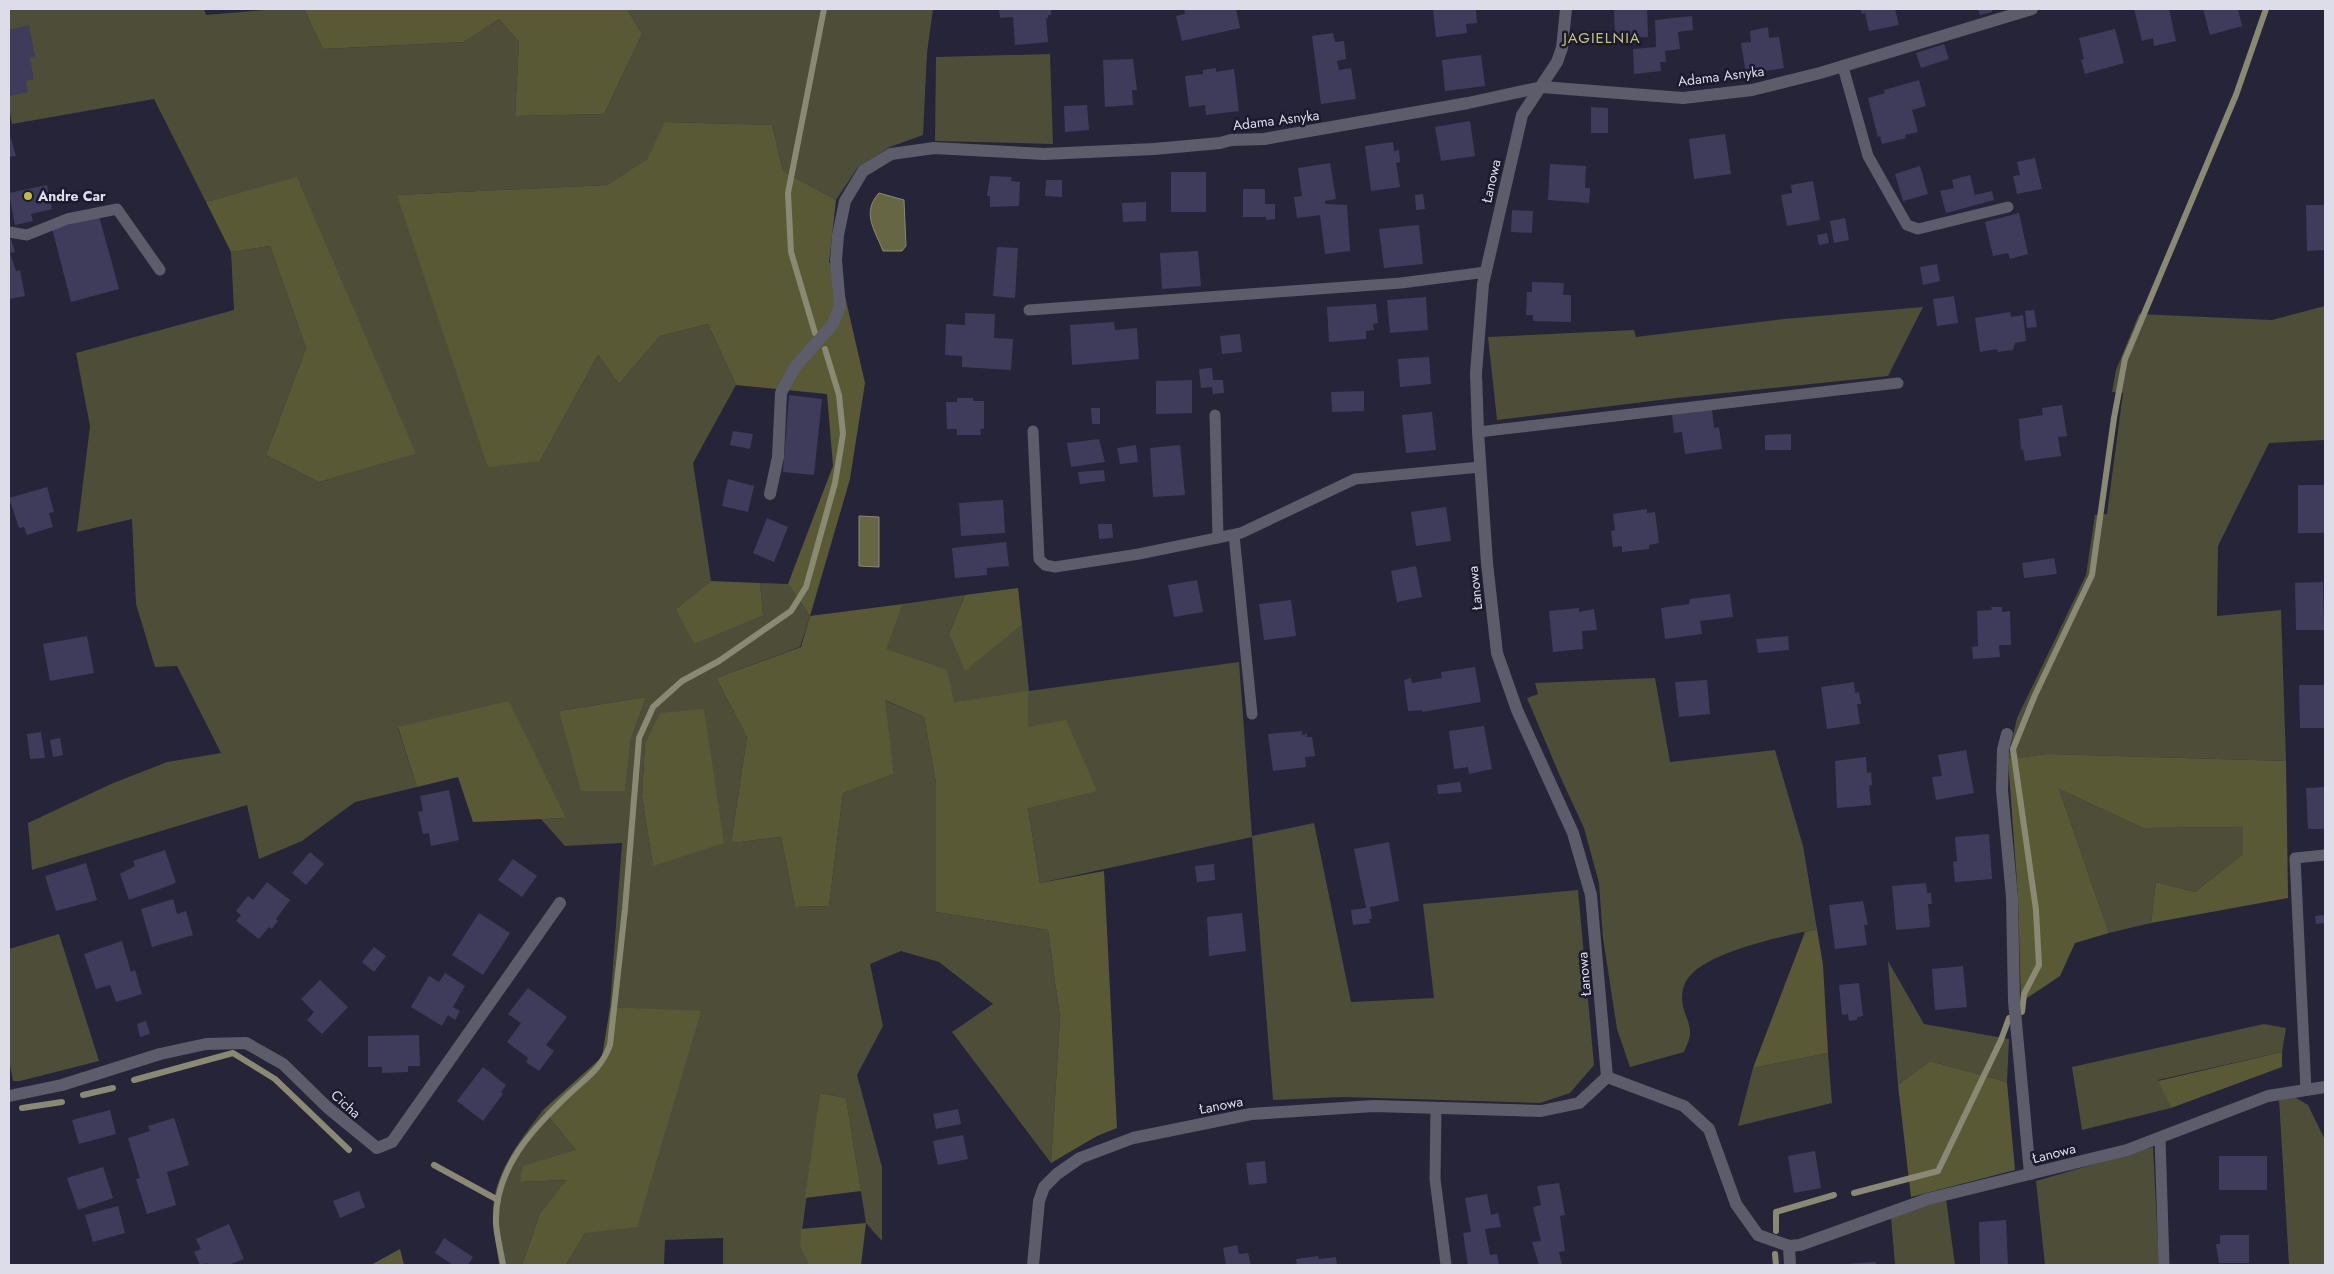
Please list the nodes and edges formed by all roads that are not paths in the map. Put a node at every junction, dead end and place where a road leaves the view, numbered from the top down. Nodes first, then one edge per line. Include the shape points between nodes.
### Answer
1 (1566, 9) edge
2 (2032, 9) edge
3 (1843, 66) junction
4 (1542, 87) junction
5 (2008, 206) dead end
6 (9, 232) edge
7 (160, 270) dead end
8 (1486, 272) junction
9 (1029, 310) dead end
10 (1898, 383) dead end
11 (1215, 415) dead end
12 (1033, 431) dead end
13 (1478, 432) junction
14 (1480, 467) junction
15 (770, 494) dead end
16 (1234, 535) junction
17 (1218, 538) junction
18 (1252, 714) dead end
19 (2006, 734) dead end
20 (2325, 854) edge
21 (560, 903) dead end
22 (1608, 1078) junction
23 (2325, 1087) edge
24 (2306, 1090) junction
25 (9, 1096) edge
26 (1436, 1108) junction
27 (2160, 1138) junction
28 (2030, 1174) junction
29 (1789, 1246) junction
30 (1033, 1265) edge
31 (1446, 1265) edge
32 (1790, 1265) edge
33 (2164, 1265) edge

1 - 4 street via 1562,48
2 - 3 street, Adama Asnyka
3 - 4 street, Adama Asnyka via 1752,90 1683,98
3 - 5 lane via 1868,156 1908,225 1918,230
4 - 8 street, Łanowa via 1522,115
4 - 15 street, Adama Asnyka via 1274,138 1053,154 934,148 891,154 863,171 845,201 836,260 840,307 833,324 795,367 781,393 778,457
6 - 7 lane via 27,235 67,220 117,209
8 - 9 lane via 1401,283
8 - 13 street, Łanowa via 1476,373
10 - 13 lane
11 - 17 lane
12 - 17 lane via 1039,560 1045,565 1055,567 1139,554
13 - 14 street, Łanowa
14 - 16 lane via 1355,479
14 - 22 street, Łanowa via 1497,653 1517,710 1573,833 1591,895
16 - 17 lane
16 - 18 lane
19 - 28 street via 2002,790 2012,897 2014,1001
20 - 24 lane via 2295,858
21 - 25 street, Cicha via 392,1142 377,1148 327,1107 283,1064 246,1043 206,1044 160,1054 62,1085
22 - 26 street, Łanowa via 1579,1103 1541,1111
22 - 29 street via 1684,1106 1709,1129 1736,1204 1758,1235
23 - 24 street, Łanowa
24 - 27 street, Łanowa via 2268,1096
26 - 30 street, Łanowa via 1374,1106 1251,1114 1133,1138 1080,1158 1044,1188 1039,1201
26 - 31 lane via 1435,1179
27 - 28 street, Łanowa via 2127,1150
27 - 33 lane
28 - 29 street, Łanowa via 1928,1199 1800,1245
29 - 32 street

